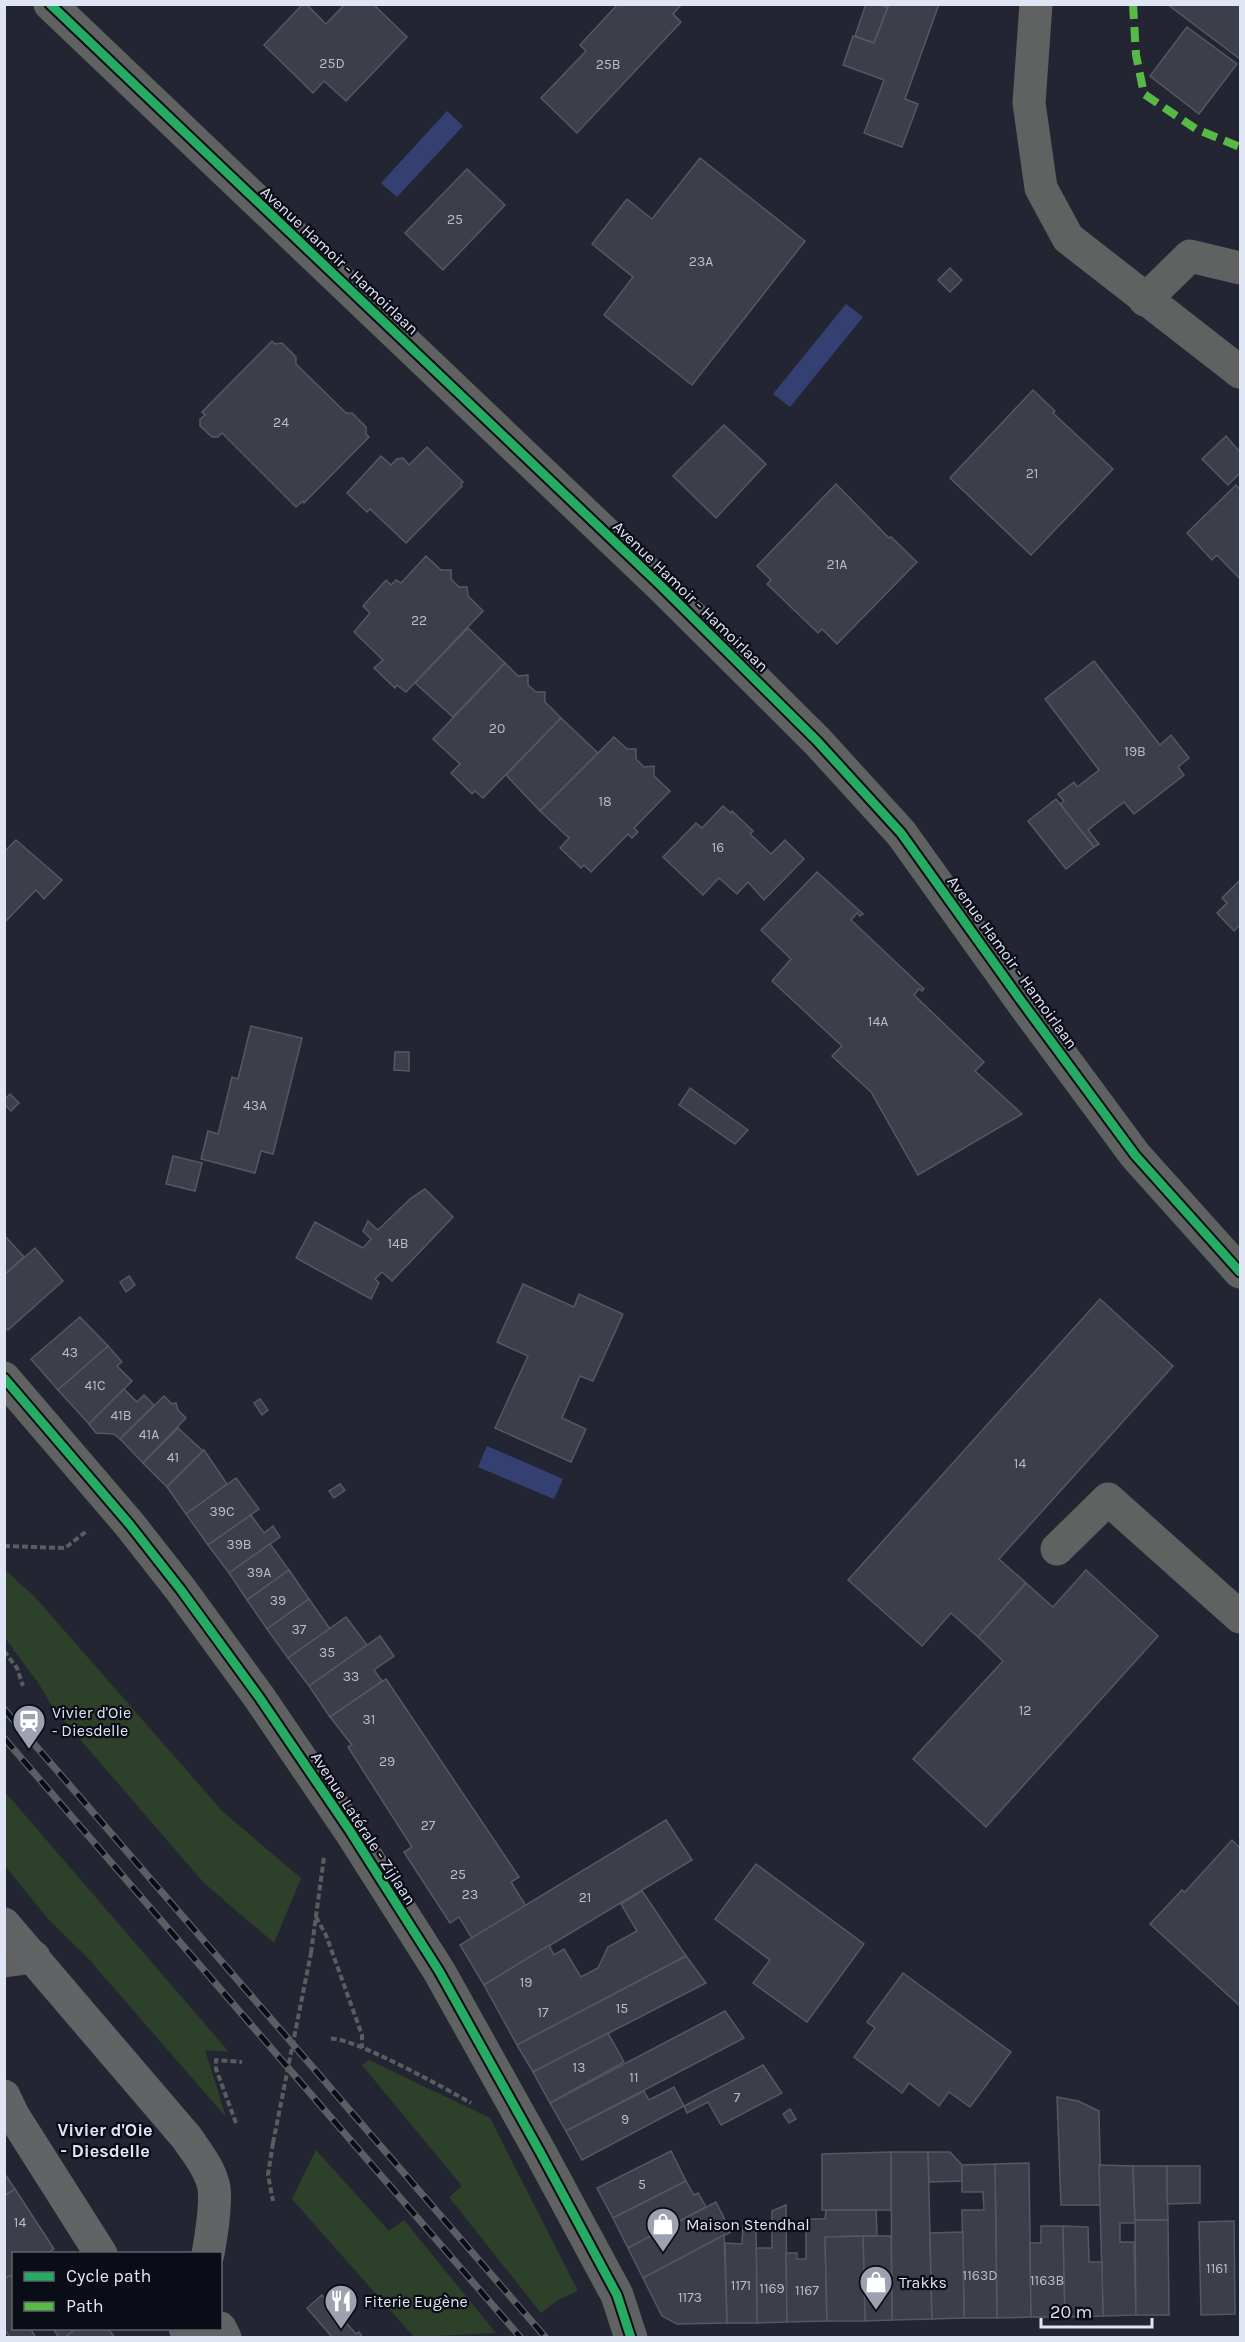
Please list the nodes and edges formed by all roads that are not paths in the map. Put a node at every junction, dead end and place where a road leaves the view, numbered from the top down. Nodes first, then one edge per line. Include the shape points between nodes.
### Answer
1 (50, 4) edge
2 (1036, 4) edge
3 (1240, 268) edge
4 (1145, 300) junction
5 (1240, 372) edge
6 (1240, 1272) edge
7 (4, 1378) edge
8 (1057, 1549) dead end
9 (1240, 1617) edge
10 (4, 1924) edge
11 (20, 1959) edge
12 (4, 2096) edge
13 (206, 2247) edge
14 (100, 2252) edge
15 (631, 2337) edge

1 - 6 street, Avenue Hamoir - Hamoirlaan via 651,577 817,741 901,833 1135,1155
2 - 4 street via 1029,103 1041,188 1068,238
3 - 4 street via 1190,256
4 - 5 street
7 - 15 street, Avenue Latérale - Zijlaan via 181,1590 350,1831 439,1971 540,2152 617,2295
8 - 9 street via 1108,1499
10 - 11 main road
11 - 13 main road via 187,2139 206,2167 214,2188
12 - 14 main road

